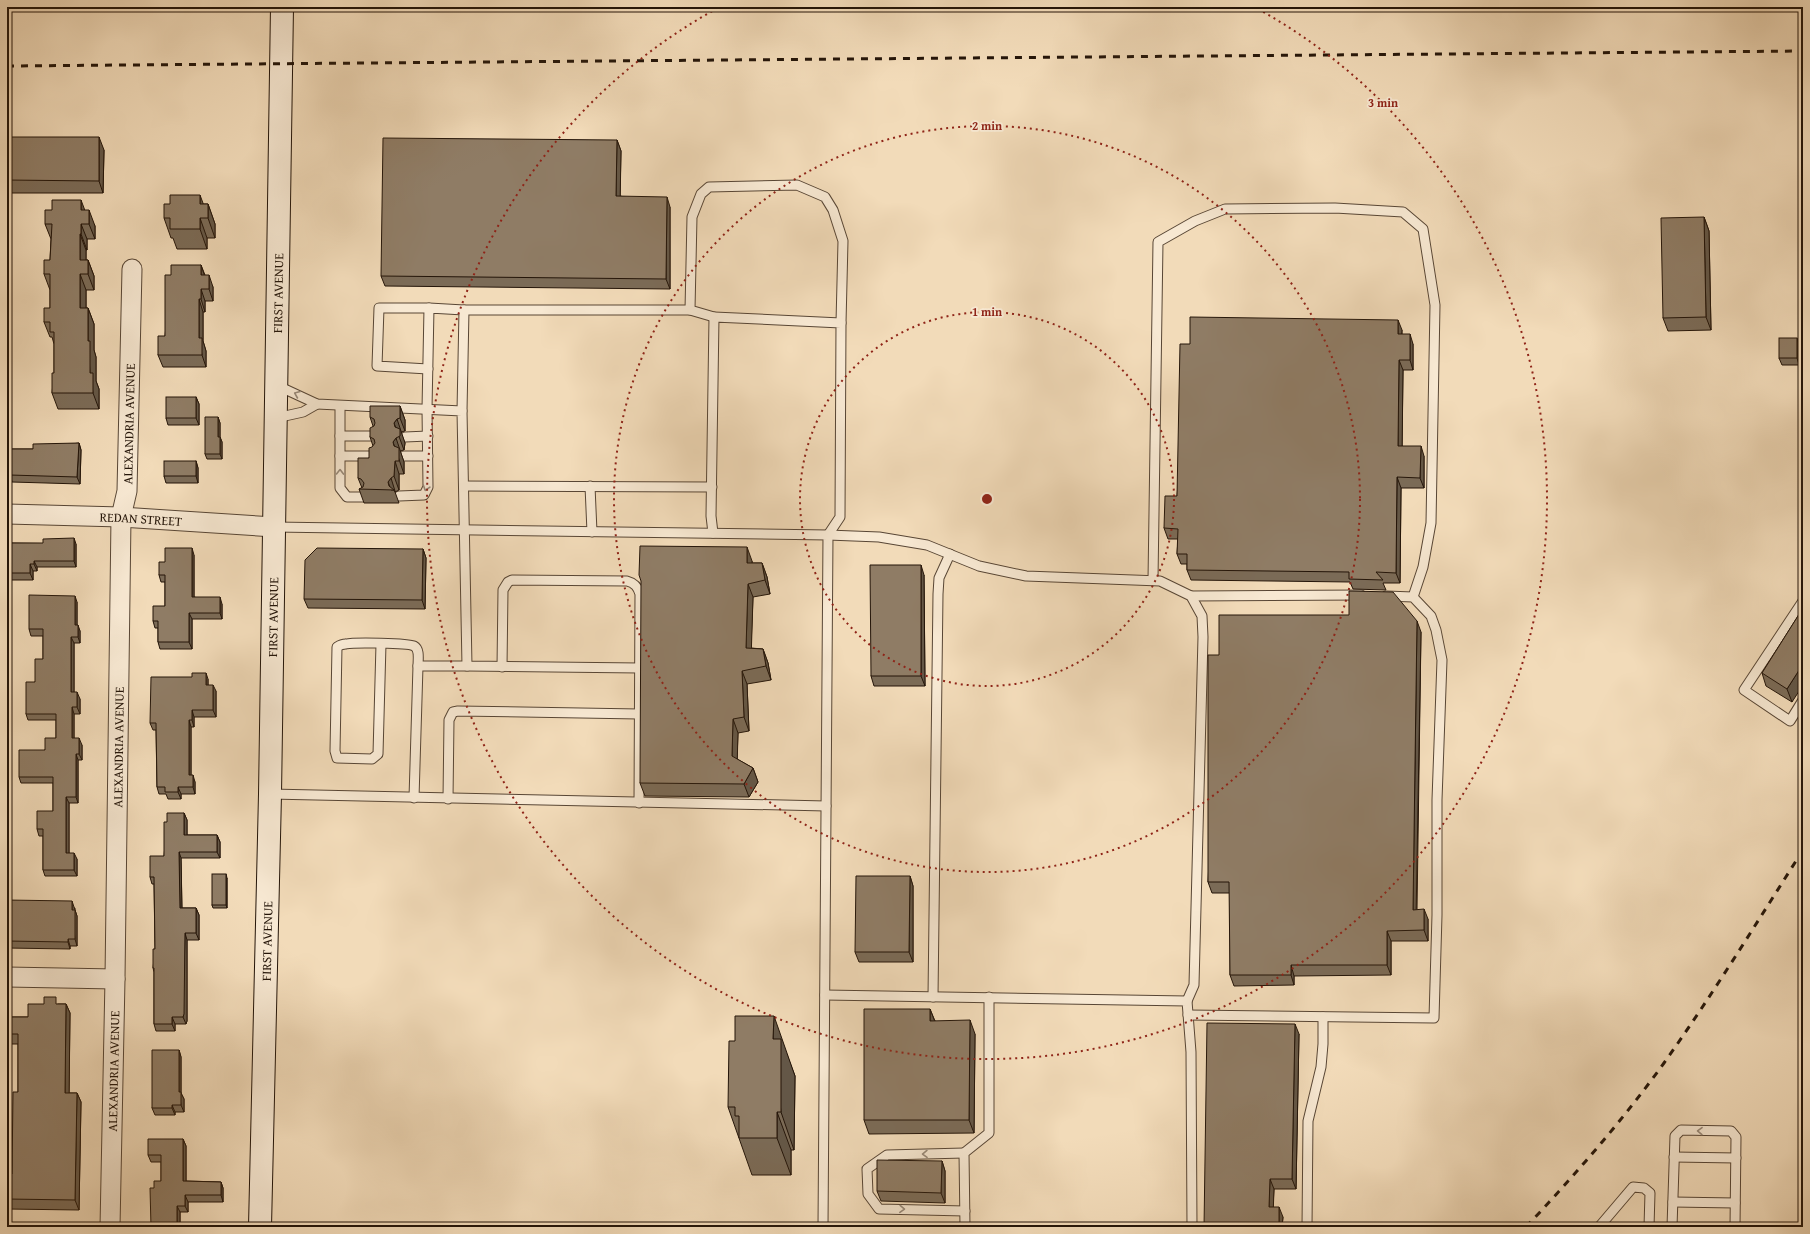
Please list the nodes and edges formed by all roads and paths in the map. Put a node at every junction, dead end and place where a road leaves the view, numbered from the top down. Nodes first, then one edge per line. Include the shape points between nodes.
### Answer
1 (282, 7) edge
2 (132, 268) dead end
3 (429, 308) junction
4 (464, 310) junction
5 (690, 310) junction
6 (714, 317) junction
7 (841, 324) junction
8 (428, 369) junction
9 (276, 385) junction
10 (317, 404) junction
11 (340, 406) junction
12 (427, 409) junction
13 (462, 411) junction
14 (276, 418) junction
15 (340, 436) junction
16 (374, 436) edge
17 (428, 436) junction
18 (405, 437) dead end
19 (340, 456) junction
20 (374, 456) edge
21 (404, 456) dead end
22 (428, 456) junction
23 (464, 486) junction
24 (590, 486) junction
25 (712, 487) junction
26 (399, 496) dead end
27 (363, 497) edge
28 (7, 514) edge
29 (121, 517) junction
30 (274, 527) junction
31 (464, 530) junction
32 (592, 532) junction
33 (713, 533) junction
34 (828, 535) junction
35 (950, 554) junction
36 (1153, 580) junction
37 (1191, 596) junction
38 (1413, 597) junction
39 (1803, 601) edge
40 (381, 644) junction
41 (418, 666) junction
42 (467, 666) junction
43 (502, 667) junction
44 (639, 668) junction
45 (1803, 700) edge
46 (639, 714) junction
47 (270, 794) junction
48 (414, 798) junction
49 (448, 799) junction
50 (639, 803) junction
51 (826, 806) junction
52 (7, 976) edge
53 (115, 979) junction
54 (825, 995) junction
55 (934, 997) junction
56 (989, 997) junction
57 (1187, 1002) junction
58 (1188, 1015) junction
59 (1323, 1016) junction
60 (964, 1153) junction
61 (1674, 1157) junction
62 (1736, 1158) junction
63 (1673, 1202) junction
64 (1735, 1203) junction
65 (965, 1211) junction
66 (110, 1227) edge
67 (260, 1227) edge
68 (823, 1227) edge
69 (965, 1227) edge
70 (1192, 1227) edge
71 (1307, 1227) edge
72 (1599, 1227) edge
73 (1649, 1227) edge
74 (1672, 1227) edge
75 (1735, 1227) edge

1 - 9 main road, FIRST AVENUE
2 - 29 street, ALEXANDRIA AVENUE via 127,491
3 - 4 lane
3 - 8 lane
3 - 8 lane via 379,308 377,366
4 - 5 lane
4 - 13 lane
5 - 6 lane
5 - 7 lane via 692,217 701,194 709,187 797,185 825,197 833,210 843,241
6 - 7 lane
6 - 25 lane
7 - 34 lane via 840,517
8 - 12 lane
10 -> 9 lane
9 - 14 main road, FIRST AVENUE
10 - 11 lane
10 - 14 lane via 303,412
11 - 12 lane
11 - 15 lane
12 - 13 lane
12 - 17 lane
13 - 23 lane
14 - 30 main road, FIRST AVENUE
15 - 16 lane
15 - 19 lane
17 - 18 lane
17 - 22 lane
19 - 20 lane
27 -> 19 lane via 347,497 340,488
21 - 22 lane
22 -> 26 lane via 428,487 424,495
23 - 24 lane
23 - 31 lane
24 - 25 lane
24 - 32 lane
25 - 33 lane
28 - 29 street, REDAN STREET
29 - 30 street, REDAN STREET
29 - 53 street, ALEXANDRIA AVENUE
30 - 31 lane
30 - 47 main road, FIRST AVENUE
31 - 32 lane
31 - 42 lane
32 - 33 lane
33 - 34 lane
34 - 35 lane via 879,537 927,545
34 - 51 lane
35 - 36 lane via 979,566 1026,576
35 - 55 lane via 939,578 938,594
36 - 37 lane
36 - 38 lane via 1158,242 1195,221 1225,209 1335,208 1403,212 1423,229 1435,305 1431,522 1423,567
37 - 38 lane
37 - 57 lane via 1202,616 1203,637 1194,985
38 - 59 lane via 1431,616 1442,660 1434,1018
39 - 45 lane via 1744,690 1790,720
40 - 40 lane via 346,644 337,647 337,758 372,759 378,754
40 - 41 lane via 414,646 417,650
41 - 42 lane
41 - 48 lane
42 - 43 lane
43 - 44 lane
43 - 44 lane via 503,590 508,582 620,580 633,583 640,594
44 - 46 lane
46 - 49 lane via 453,712 449,720
46 - 50 lane
47 - 48 lane
47 - 67 main road, FIRST AVENUE
48 - 49 lane
49 - 50 lane
50 - 51 lane
51 - 54 lane
52 - 53 street
53 - 66 street, ALEXANDRIA AVENUE
54 - 55 lane
54 - 68 lane
55 - 56 lane
56 - 57 lane
56 - 60 lane via 989,1133
57 - 58 lane
58 - 59 lane
58 - 70 lane via 1191,1052
59 - 71 lane via 1321,1067 1308,1121
60 - 65 lane
60 -> 65 lane via 887,1155 867,1169 868,1194 879,1209
61 - 62 lane
62 -> 61 lane via 1736,1137 1731,1131 1682,1130 1675,1136
61 - 63 lane
62 - 64 lane
63 - 64 lane
63 - 74 lane
64 - 75 lane
65 - 69 lane
72 - 73 lane via 1633,1187 1644,1188 1650,1193

